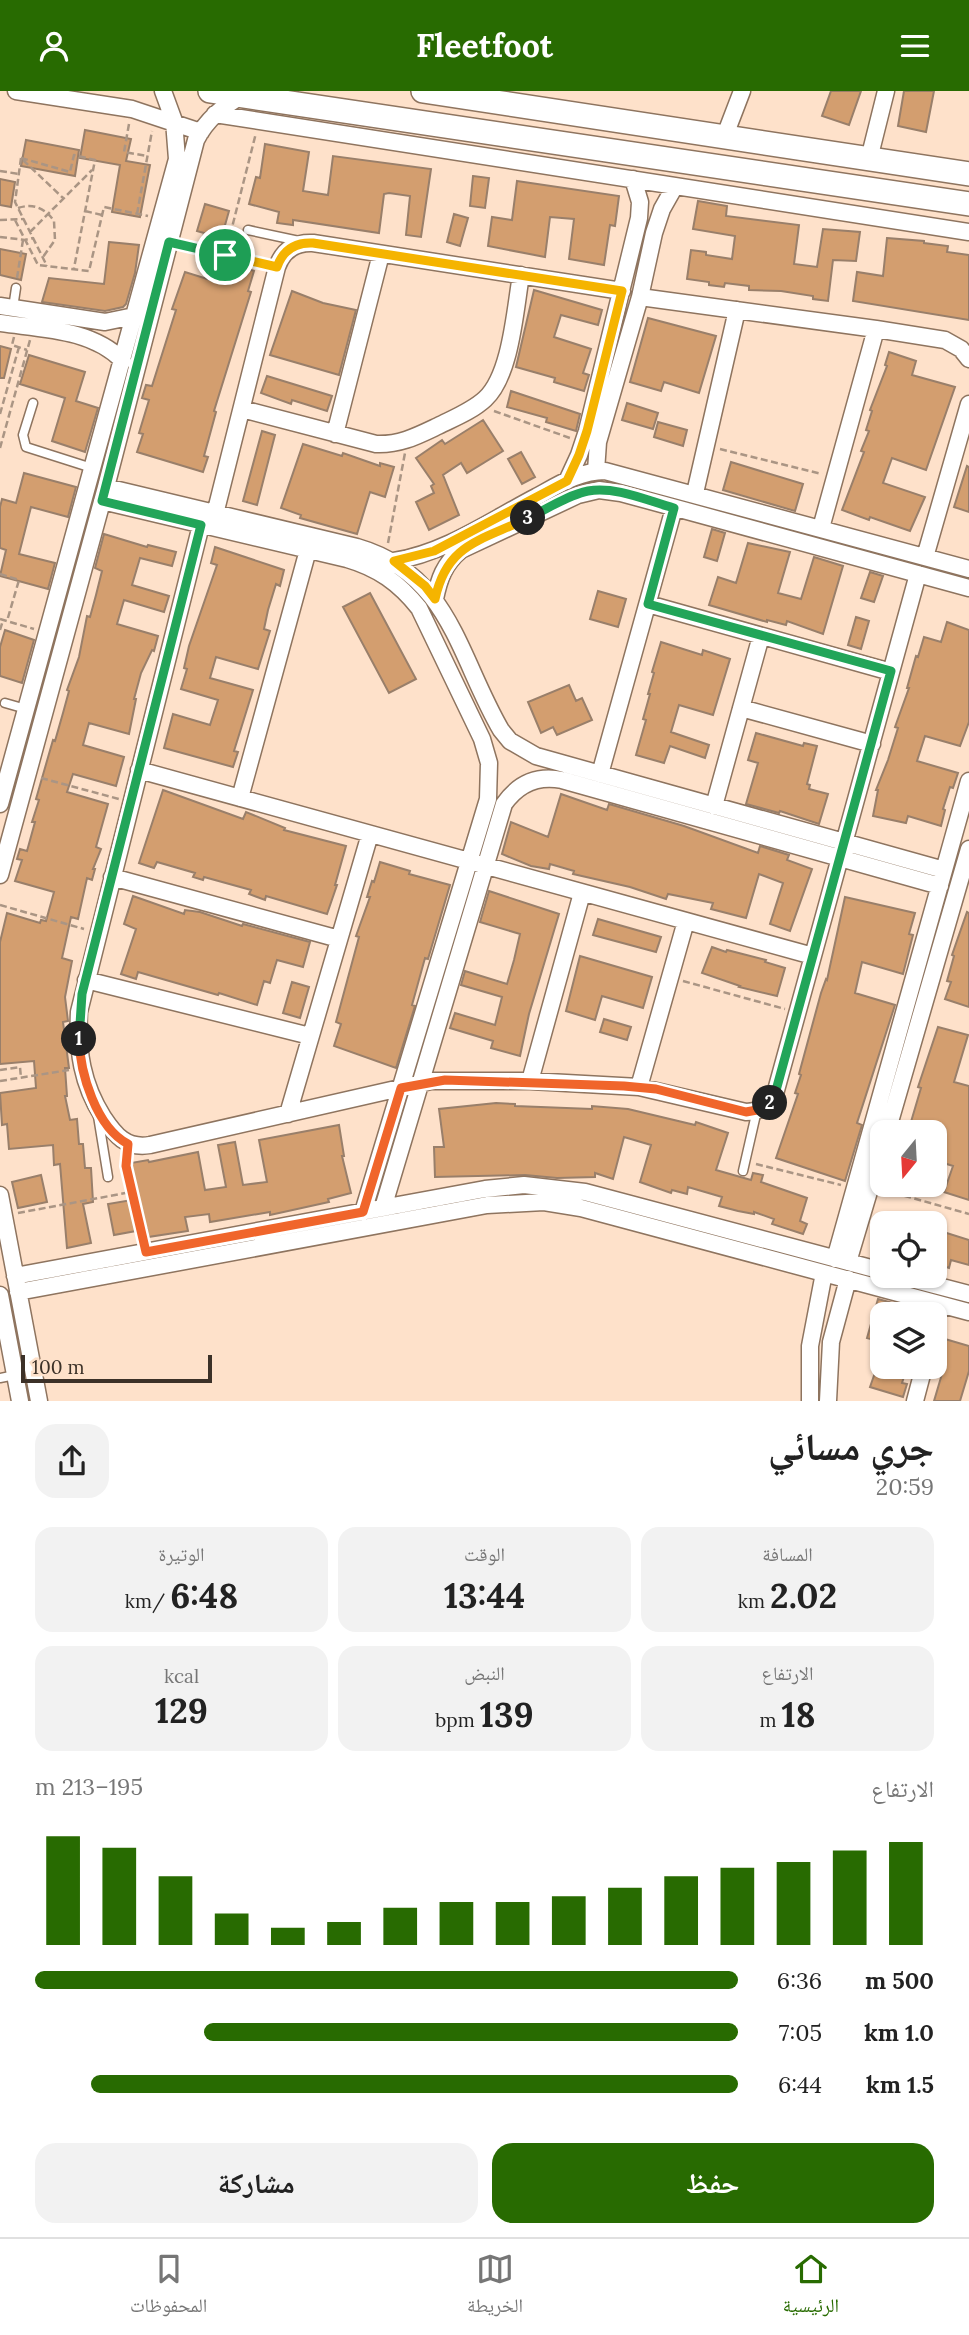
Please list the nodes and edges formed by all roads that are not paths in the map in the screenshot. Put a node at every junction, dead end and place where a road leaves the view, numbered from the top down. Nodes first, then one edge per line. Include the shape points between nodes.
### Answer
1 (16, 91) edge
2 (163, 91) edge
3 (211, 91) edge
4 (423, 91) edge
5 (742, 91) edge
6 (886, 91) edge
7 (243, 95) junction
8 (215, 114) junction
9 (174, 121) junction
10 (201, 132) junction
11 (735, 140) junction
12 (869, 159) junction
13 (739, 170) junction
14 (969, 174) edge
15 (633, 179) junction
16 (675, 186) junction
17 (969, 204) edge
18 (640, 210) junction
19 (660, 215) junction
20 (248, 230) dead end
21 (969, 232) edge
22 (305, 243) junction
23 (381, 254) junction
24 (521, 275) junction
25 (16, 288) road end
26 (622, 291) junction
27 (640, 297) junction
28 (6, 307) edge
29 (737, 310) junction
30 (134, 316) junction
31 (0, 323) edge
32 (81, 327) junction
33 (876, 328) junction
34 (961, 346) edge
35 (969, 359) edge
36 (123, 361) junction
37 (607, 383) junction
38 (33, 403) dead end
39 (969, 404) edge
40 (242, 409) junction
41 (335, 434) junction
42 (93, 468) junction
43 (596, 471) junction
44 (567, 481) junction
45 (695, 493) junction
46 (104, 494) junction
47 (674, 508) junction
48 (215, 513) junction
49 (201, 525) junction
50 (821, 529) junction
51 (308, 550) junction
52 (925, 557) junction
53 (390, 559) junction
54 (969, 569) edge
55 (918, 574) junction
56 (969, 588) edge
57 (435, 599) junction
58 (648, 604) junction
59 (761, 636) junction
60 (45, 641) junction
61 (61, 653) junction
62 (891, 671) junction
63 (5, 703) dead end
64 (741, 708) junction
65 (26, 709) junction
66 (872, 744) junction
67 (139, 771) junction
68 (600, 774) junction
69 (969, 781) edge
70 (240, 798) junction
71 (0, 804) edge
72 (713, 806) junction
73 (370, 834) junction
74 (969, 849) edge
75 (842, 850) junction
76 (469, 861) junction
77 (486, 866) junction
78 (0, 875) edge
79 (112, 877) junction
80 (942, 878) junction
81 (582, 893) junction
82 (686, 921) junction
83 (339, 939) junction
84 (813, 956) junction
85 (86, 981) junction
86 (310, 1036) junction
87 (530, 1081) junction
88 (421, 1083) junction
89 (639, 1087) junction
90 (401, 1088) junction
91 (96, 1106) junction
92 (757, 1110) junction
93 (288, 1114) junction
94 (890, 1120) edge
95 (743, 1171) dead end
96 (870, 1172) edge
97 (108, 1177) dead end
98 (862, 1188) junction
99 (0, 1195) edge
100 (383, 1208) junction
101 (363, 1212) junction
102 (842, 1260) junction
103 (870, 1268) edge
104 (824, 1273) junction
105 (848, 1279) junction
106 (17, 1284) junction
107 (946, 1288) edge
108 (969, 1294) edge
109 (0, 1296) edge
110 (930, 1302) edge
111 (947, 1306) edge
112 (969, 1312) edge
113 (8, 1376) edge
114 (921, 1379) edge
115 (20, 1401) edge
116 (39, 1401) edge
117 (810, 1401) edge
118 (828, 1401) edge
119 (915, 1401) edge

1 - 9 street via 132,109
2 - 9 street
3 - 7 street
4 - 11 street
5 - 11 street
6 - 12 street
7 - 8 street
7 - 13 street
8 - 10 street
8 - 15 street
9 - 10 street
9 - 30 street via 177,159
10 - 46 street
11 - 12 street
11 - 13 street
12 - 14 street
13 - 17 street
15 - 16 street
15 - 18 street
16 - 19 street
16 - 21 street
18 - 19 street
18 - 26 street
19 - 27 street
20 - 22 lane
22 - 23 street
22 - 40 street via 286,251 277,267
23 - 24 street
23 - 41 street
24 - 26 street
24 - 41 street via 502,375 477,405 407,441 376,444
25 - 28 lane
26 - 37 street
27 - 29 street
27 - 37 street
28 - 32 street
29 - 33 street
29 - 45 street
30 - 32 street
30 - 36 street
31 - 32 street
32 - 36 street
33 - 34 street
33 - 50 street
34 - 35 street
36 - 42 street
37 - 43 street
37 - 44 street
38 - 42 lane via 23,443 29,449
39 - 52 street
40 - 41 street
40 - 48 street
42 - 60 street
43 - 44 street
43 - 45 street
44 - 53 street via 434,551
45 - 50 street
46 - 48 street
46 - 49 street
46 - 61 street
47 - 55 street
47 - 57 street via 610,491 588,491 461,550 441,574
47 - 58 street
48 - 53 street
49 - 51 street
49 - 67 street
50 - 52 street
51 - 70 street
51 - 76 street via 380,571 408,594 427,624 489,763 488,799
52 - 54 street
53 - 57 street
55 - 56 street
55 - 62 street
57 - 68 street via 493,717 510,741 536,756
58 - 59 street
58 - 68 street
59 - 62 street
59 - 64 street
60 - 61 street
60 - 65 street
61 - 78 street
62 - 66 street
63 - 65 lane
64 - 66 street
64 - 72 street
65 - 71 street
66 - 75 street
67 - 70 street
67 - 79 street
68 - 72 street
69 - 80 street
70 - 73 street
72 - 75 street
73 - 76 street
73 - 83 street
74 - 94 street
75 - 77 street via 545,778 528,782 504,804
75 - 80 street
75 - 84 street
76 - 77 street
76 - 90 street
77 - 81 street
77 - 88 street
79 - 83 street
79 - 85 street
80 - 98 street
81 - 82 street
81 - 87 street
82 - 84 street
82 - 89 street
83 - 86 street
84 - 92 street via 775,1094
85 - 86 street
85 - 91 street via 78,1031 86,1086
86 - 93 street
87 - 88 street
87 - 89 street
88 - 90 street
88 - 100 street
89 - 92 street via 746,1112
90 - 93 street
90 - 101 street
91 - 93 street via 114,1133 128,1144 150,1145
91 - 97 lane
92 - 95 lane
96 - 98 street
98 - 102 street
99 - 106 street
100 - 101 street
100 - 102 street via 504,1187 565,1188
101 - 106 street via 146,1252
102 - 103 street
104 - 105 street
104 - 106 street via 581,1208 524,1202
104 - 117 street via 810,1346
105 - 110 street
105 - 118 street via 831,1342
106 - 116 street
107 - 108 street
109 - 113 street
111 - 112 street
113 - 115 street
114 - 119 street

